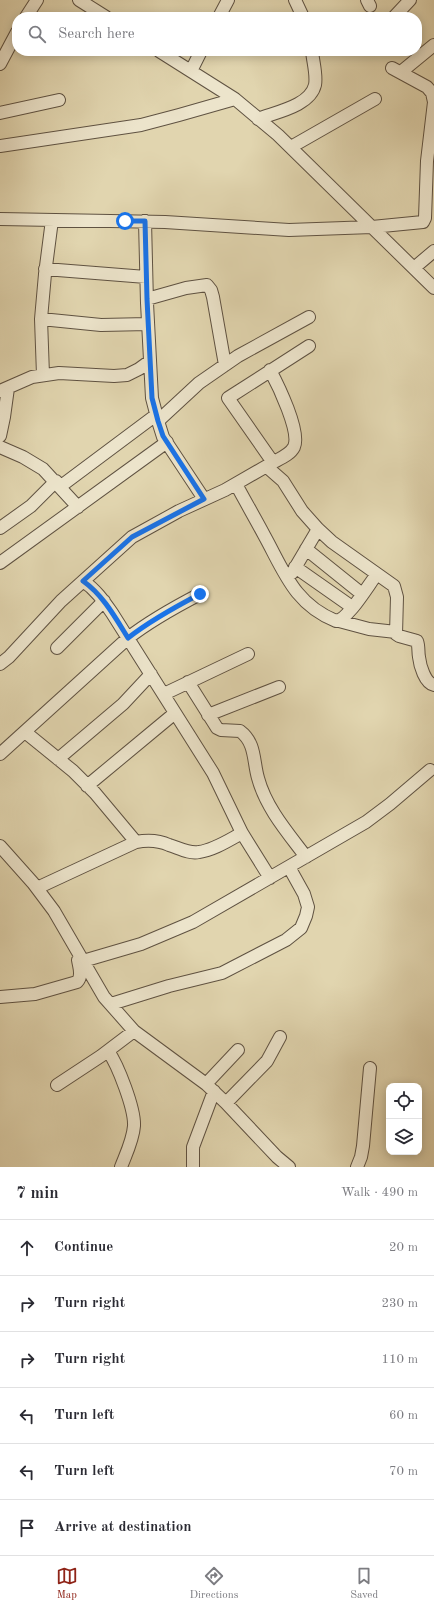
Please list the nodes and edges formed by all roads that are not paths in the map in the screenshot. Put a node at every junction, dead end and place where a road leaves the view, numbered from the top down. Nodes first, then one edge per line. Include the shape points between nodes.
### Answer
1 (37, 0) edge
2 (79, 0) edge
3 (228, 0) edge
4 (295, 0) edge
5 (410, 0) edge
6 (29, 12) edge
7 (98, 12) edge
8 (222, 12) edge
9 (301, 12) edge
10 (399, 12) edge
11 (12, 41) edge
12 (434, 45) edge
13 (422, 53) edge
14 (167, 56) edge
15 (199, 56) edge
16 (312, 56) edge
17 (417, 56) edge
18 (0, 64) edge
19 (191, 71) junction
20 (433, 92) edge
21 (235, 99) junction
22 (375, 99) dead end
23 (60, 100) dead end
24 (0, 113) edge
25 (258, 119) junction
26 (0, 146) edge
27 (291, 147) junction
28 (0, 219) edge
29 (52, 220) junction
30 (145, 221) junction
31 (372, 227) junction
32 (434, 251) edge
33 (414, 268) junction
34 (45, 269) junction
35 (146, 277) junction
36 (434, 288) edge
37 (147, 299) junction
38 (309, 317) dead end
39 (41, 319) junction
40 (148, 324) junction
41 (310, 346) dead end
42 (150, 361) junction
43 (225, 365) junction
44 (270, 370) junction
45 (43, 375) junction
46 (4, 389) edge
47 (157, 418) junction
48 (0, 436) edge
49 (167, 442) junction
50 (0, 447) edge
51 (269, 465) junction
52 (58, 484) junction
53 (236, 484) junction
54 (204, 499) junction
55 (78, 507) junction
56 (0, 528) edge
57 (318, 529) junction
58 (306, 549) junction
59 (0, 563) edge
60 (296, 567) junction
61 (377, 574) junction
62 (288, 580) junction
63 (83, 581) junction
64 (200, 594) dead end
65 (362, 594) junction
66 (104, 601) junction
67 (352, 607) junction
68 (338, 621) junction
69 (396, 632) junction
70 (128, 638) junction
71 (57, 648) dead end
72 (248, 654) dead end
73 (0, 664) edge
74 (151, 674) junction
75 (188, 682) junction
76 (434, 685) edge
77 (279, 688) dead end
78 (164, 694) junction
79 (175, 713) junction
80 (208, 715) junction
81 (25, 732) junction
82 (0, 754) edge
83 (58, 759) junction
84 (430, 770) dead end
85 (87, 786) junction
86 (242, 833) junction
87 (136, 842) junction
88 (0, 846) edge
89 (306, 857) junction
90 (289, 867) junction
91 (270, 878) junction
92 (36, 888) junction
93 (76, 950) junction
94 (83, 961) junction
95 (0, 997) edge
96 (111, 1004) junction
97 (134, 1031) junction
98 (280, 1037) dead end
99 (238, 1050) dead end
100 (108, 1051) junction
101 (370, 1068) dead end
102 (57, 1085) dead end
103 (210, 1088) junction
104 (226, 1103) junction
105 (284, 1165) edge
106 (121, 1167) edge
107 (193, 1167) edge
108 (357, 1167) edge

1 - 6 street
2 - 7 street
3 - 8 street
4 - 9 street
5 - 10 street
11 - 18 street
12 - 13 street
14 - 19 street
15 - 19 street
16 - 25 street via 315,84 307,100
17 - 20 street via 396,70
19 - 21 street
20 - 31 street via 425,218 423,222
21 - 25 street
21 - 26 street via 141,125
22 - 27 street
23 - 24 street
25 - 27 street
27 - 31 street
28 - 29 street
29 - 30 street
29 - 34 street
30 - 31 street via 289,230
30 - 35 street
31 - 33 street
32 - 33 street
33 - 36 street
34 - 35 street
34 - 39 street
35 - 37 street
37 - 40 street
37 - 43 street via 207,285 214,297
38 - 43 street
39 - 40 street via 102,326
39 - 45 street
40 - 42 street
41 - 44 street
42 - 45 street via 127,375
42 - 47 street via 152,398
43 - 47 street
44 - 51 street via 288,409 295,445 290,452
44 - 51 street via 228,398 272,461
45 - 46 street
46 - 48 street via 4,417
47 - 49 street
47 - 52 street
49 - 54 street
49 - 55 street
50 - 52 street via 43,469
51 - 53 street
51 - 57 street
52 - 55 street
52 - 56 street
53 - 54 street
53 - 62 street
54 - 63 street via 132,537
55 - 59 street
57 - 58 street
57 - 61 street
58 - 60 street
58 - 65 street
60 - 62 street
60 - 67 street
61 - 65 street
61 - 69 street via 396,589
62 - 68 street via 303,599 317,611
63 - 66 street
63 - 73 street
64 - 70 street via 158,616
65 - 67 street
66 - 70 street
66 - 71 street
67 - 68 street
68 - 69 street via 369,630
69 - 76 street via 399,636 417,641 422,669 428,682
70 - 74 street
70 - 81 street
72 - 75 street
74 - 78 street
74 - 83 street via 123,704
75 - 78 street
75 - 80 street
77 - 80 street
78 - 79 street
79 - 85 street
79 - 86 street via 213,773
80 - 89 street via 217,728 240,731 244,734 252,749 258,778 268,802
81 - 82 street
81 - 83 street
83 - 85 street
84 - 89 street via 366,822
85 - 87 street
86 - 87 street via 200,852 191,852 158,841
86 - 91 street
87 - 92 street
88 - 92 street
89 - 90 street
90 - 91 street
90 - 96 street via 308,907 301,928 286,940 222,973
91 - 94 street via 193,922 140,944
92 - 93 street via 54,911
93 - 94 street
93 - 95 street via 80,975 77,982 35,994
94 - 96 street via 104,997
96 - 97 street
97 - 100 street
97 - 103 street
98 - 104 street via 267,1061
99 - 103 street
100 - 102 street
100 - 106 street via 121,1076 134,1125
101 - 108 street via 363,1146
103 - 104 street
103 - 107 street via 193,1148
104 - 105 street

